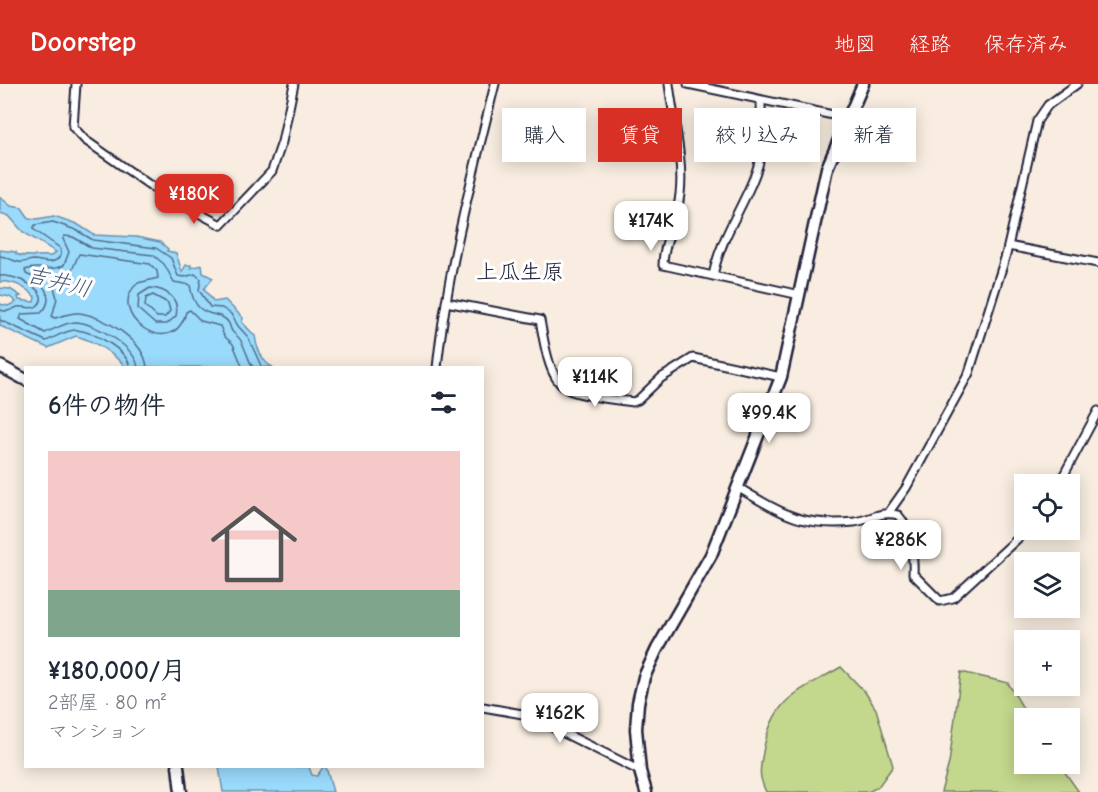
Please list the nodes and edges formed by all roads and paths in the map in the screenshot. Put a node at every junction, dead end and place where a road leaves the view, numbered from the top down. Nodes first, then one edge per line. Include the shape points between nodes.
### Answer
1 (76, 84) edge
2 (294, 84) edge
3 (495, 84) edge
4 (669, 84) edge
5 (688, 84) edge
6 (863, 84) edge
7 (1076, 84) edge
8 (761, 102) junction
9 (852, 108) edge
10 (832, 115) edge
11 (832, 156) edge
12 (1008, 246) junction
13 (1098, 262) edge
14 (713, 276) junction
15 (800, 295) junction
16 (447, 302) junction
17 (0, 366) edge
18 (437, 366) edge
19 (781, 376) junction
20 (24, 379) edge
21 (1098, 411) edge
22 (1064, 474) edge
23 (737, 487) junction
24 (890, 512) junction
25 (1016, 540) edge
26 (484, 707) edge
27 (178, 768) edge
28 (640, 771) junction
29 (181, 792) edge
30 (646, 792) edge

1 - 2 street via 73,127 85,140 161,193 221,225 272,171
3 - 16 street
4 - 14 street via 681,190 663,265
5 - 8 street
6 - 9 main road
7 - 12 street via 1048,105 1037,121
8 - 10 street
8 - 14 street via 756,172 718,249
11 - 15 main road
12 - 13 street
12 - 24 street via 969,373
14 - 15 street
15 - 19 main road
16 - 18 street
16 - 19 street via 540,320 544,345 558,380 568,390 633,402 667,373 693,358
17 - 20 main road
19 - 23 main road
21 - 22 street
23 - 24 street via 787,516 809,522 857,522
23 - 28 main road via 711,555 644,677 637,715
24 - 25 street via 905,523 913,574 940,601 953,598
26 - 28 street via 528,715
27 - 29 main road
28 - 30 main road

